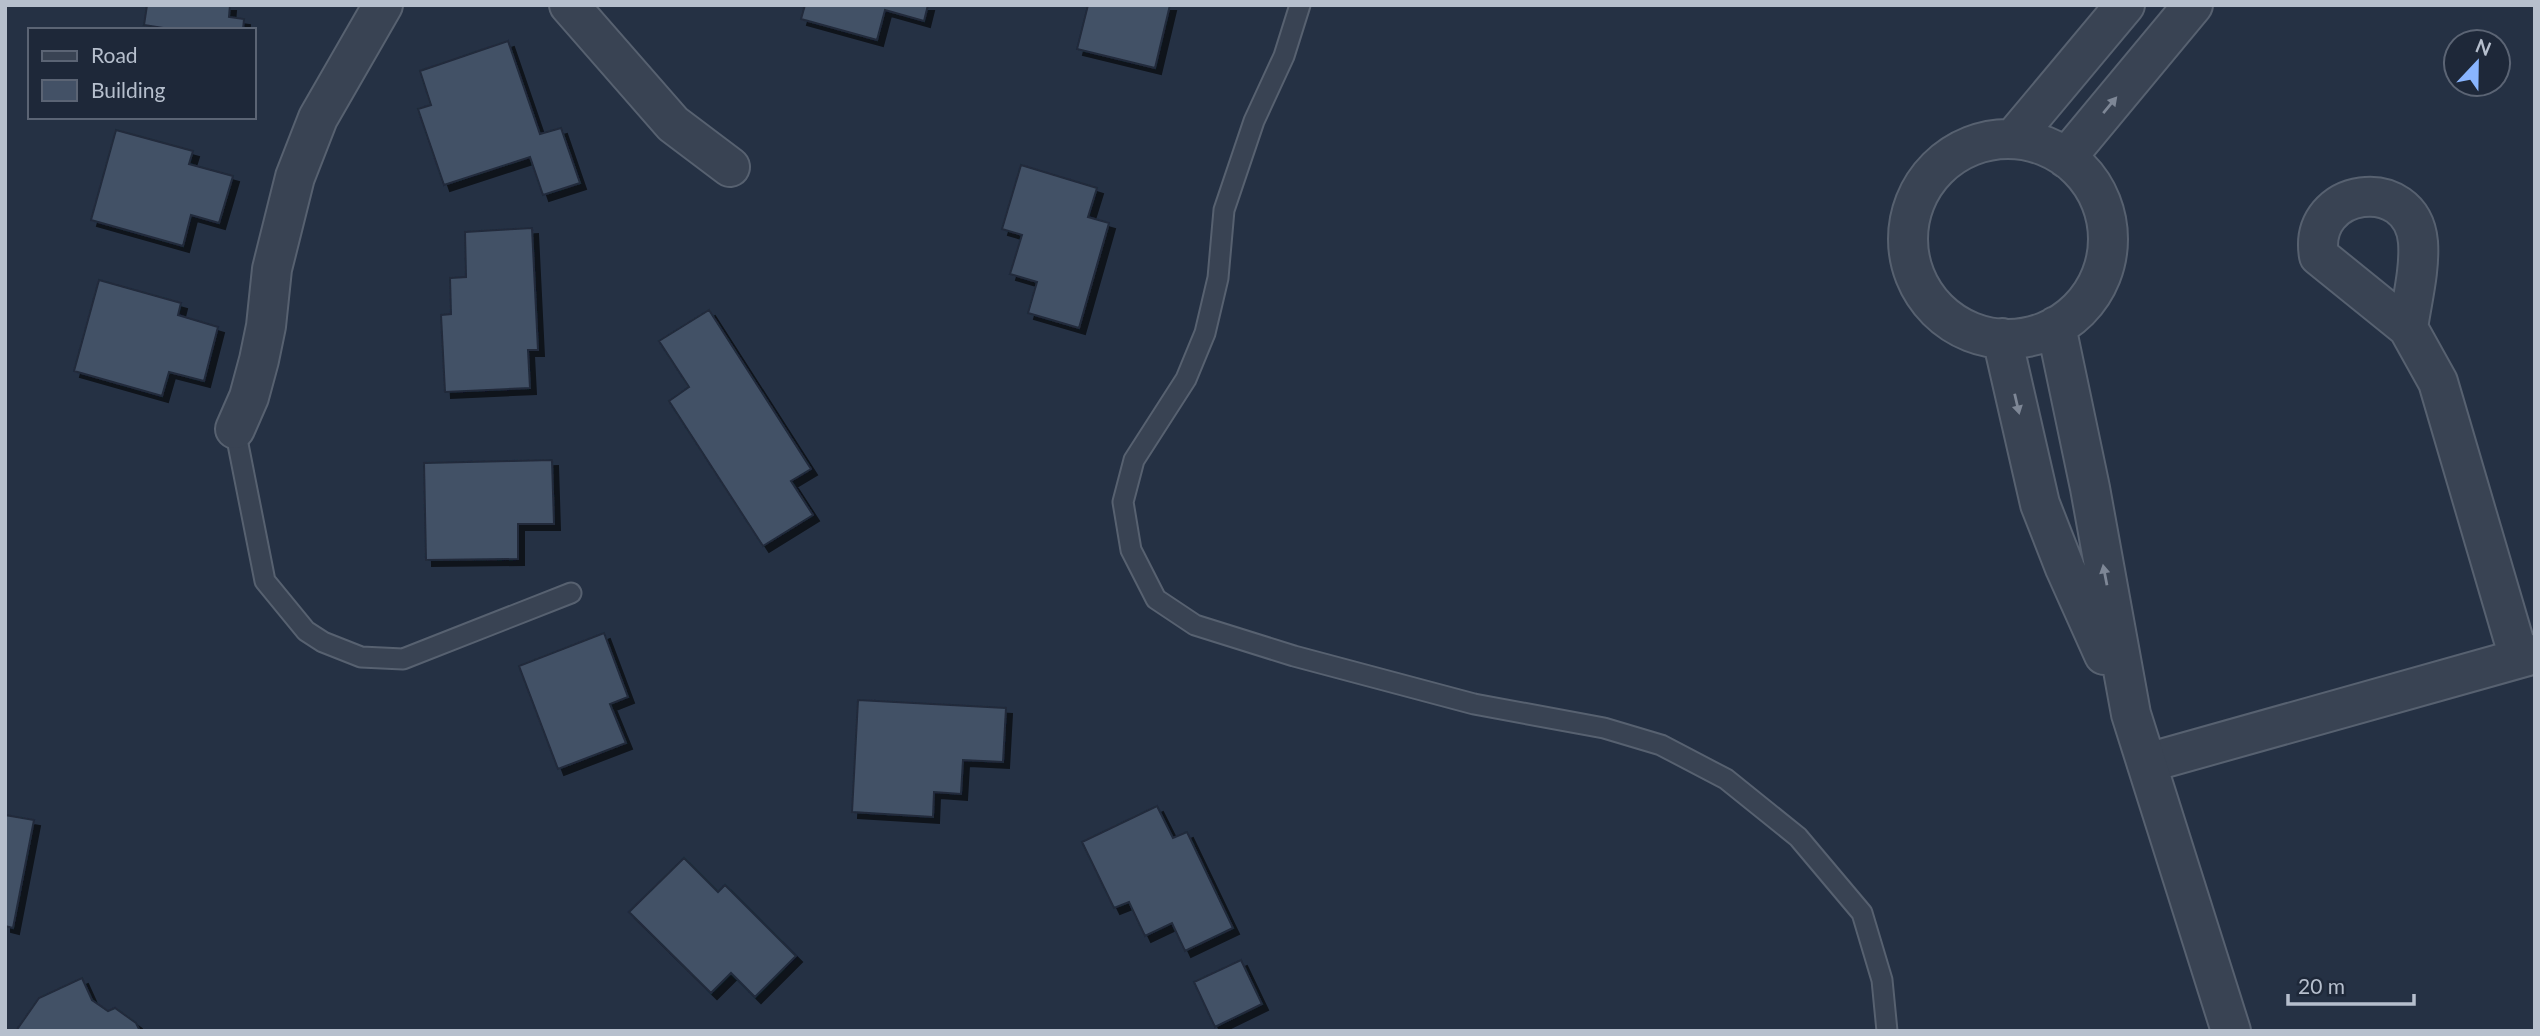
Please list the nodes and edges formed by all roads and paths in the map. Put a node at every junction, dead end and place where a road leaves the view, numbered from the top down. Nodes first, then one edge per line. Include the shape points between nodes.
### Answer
1 (383, 5) edge
2 (569, 5) edge
3 (1300, 5) edge
4 (2125, 5) edge
5 (2193, 5) edge
6 (2013, 139) junction
7 (2066, 158) junction
8 (730, 167) dead end
9 (2056, 326) junction
10 (2408, 328) dead end
11 (2002, 338) junction
12 (235, 429) joint
13 (571, 593) dead end
14 (2527, 656) edge
15 (2131, 714) junction
16 (2147, 763) junction
17 (1887, 1031) edge
18 (2231, 1031) edge

1 - 12 street via 317,118 295,177 272,269 259,360
2 - 8 street via 673,124
3 - 17 lane via 1224,210 1218,278 1205,333 1186,379 1134,460 1124,502 1131,550 1156,599 1195,625 1474,704 1604,728 1661,745 1726,779 1798,836 1862,913 1882,980
4 - 6 street
7 -> 5 street
6 - 7 street via 2028,140
6 - 11 street via 1966,147 1937,167 1917,194 1908,228 1910,262 1924,293 1947,318 1978,335
7 - 9 street via 2081,169 2100,196 2109,228 2107,260 2095,291 2074,316
9 - 11 street via 2012,340
15 -> 9 street
10 - 14 street via 2438,382
11 -> 15 street via 2040,504
12 - 13 lane via 265,581 306,631 331,646 361,657 403,659
14 - 16 street
15 - 16 street
16 - 18 street

